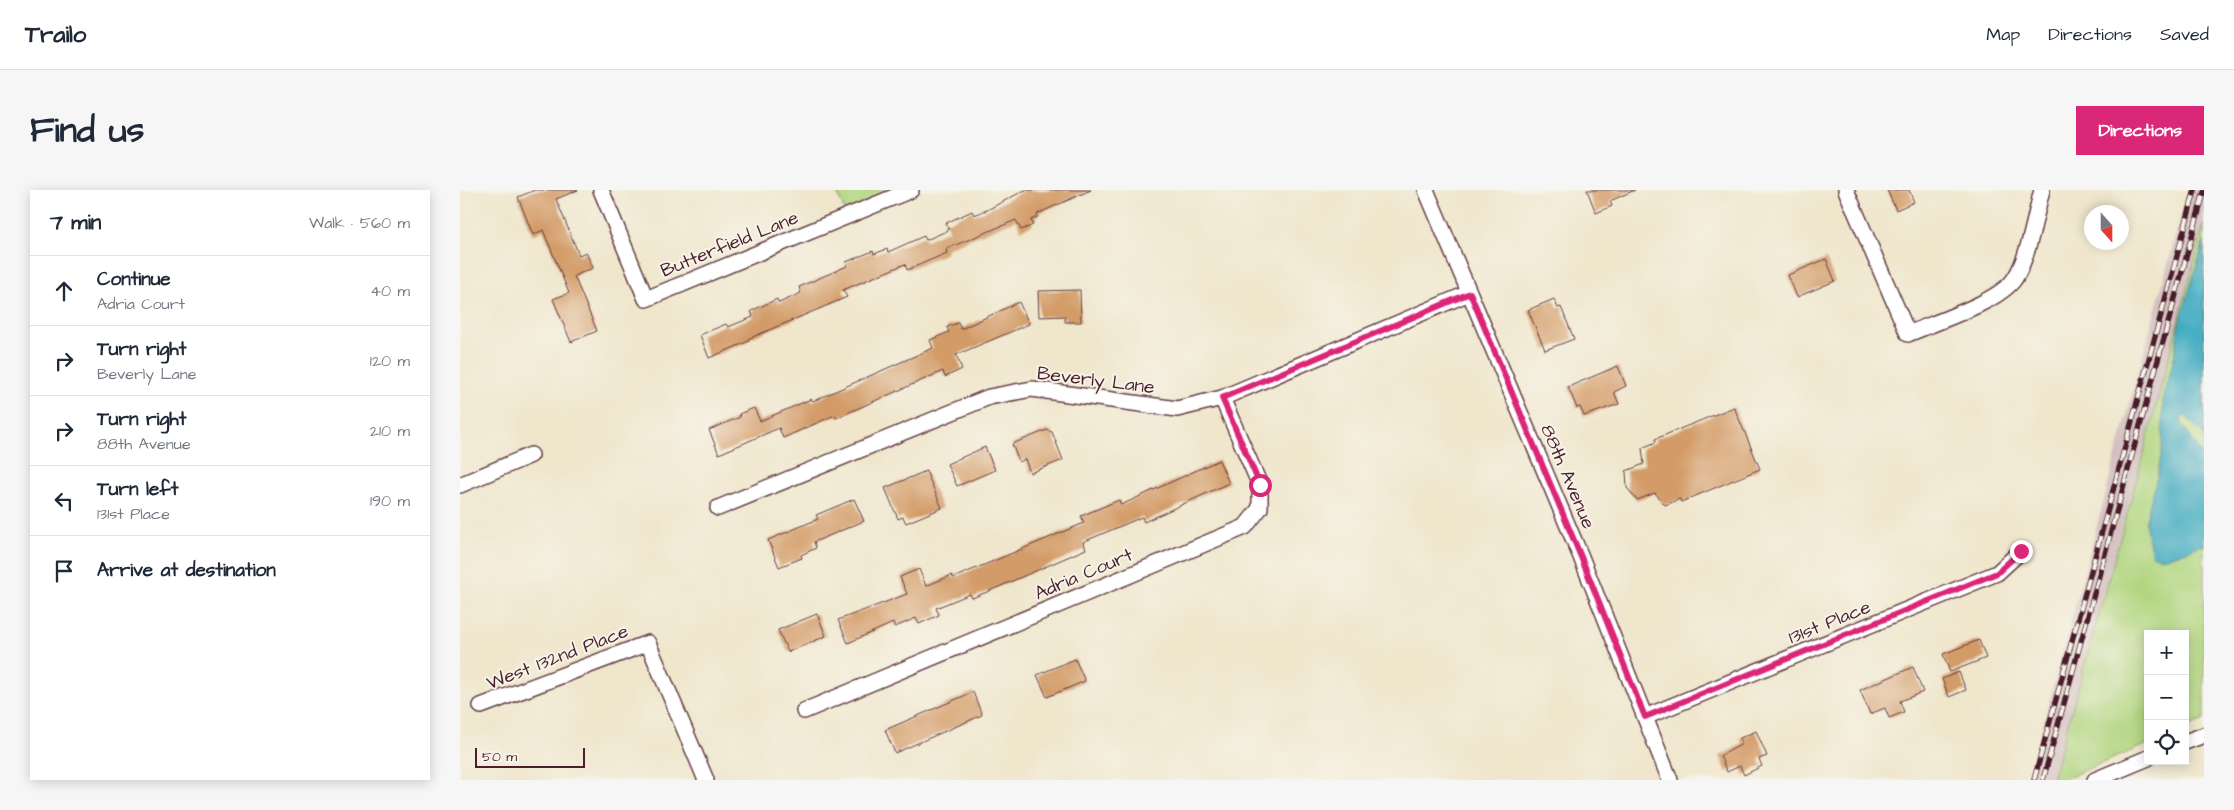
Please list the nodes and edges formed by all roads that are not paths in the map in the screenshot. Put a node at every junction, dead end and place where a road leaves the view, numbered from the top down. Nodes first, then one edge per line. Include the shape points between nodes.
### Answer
1 (601, 190) edge
2 (912, 190) edge
3 (1426, 190) edge
4 (1846, 190) edge
5 (2042, 190) edge
6 (1470, 293) junction
7 (1222, 398) junction
8 (531, 455) dead end
9 (460, 485) edge
10 (718, 508) dead end
11 (2021, 551) dead end
12 (480, 706) dead end
13 (804, 712) dead end
14 (1645, 717) junction
15 (2204, 734) edge
16 (2189, 740) edge
17 (2144, 760) edge
18 (706, 780) edge
19 (1670, 780) edge
20 (2095, 780) edge

1 - 2 street, Butterfield Lane via 646,299
3 - 6 street, 88th Avenue
4 - 5 street via 1908,334 1986,301 2008,288 2022,262
6 - 7 street, Beverly Lane
6 - 14 street, 88th Avenue
7 - 10 street, Beverly Lane via 1178,409 1032,389 1004,393
7 - 13 street, Adria Court via 1260,485 1260,508 1245,527
8 - 9 street
11 - 14 street, 131st Place via 1997,573
12 - 18 street, West 132nd Place via 648,643
14 - 19 street, 88th Avenue
15 - 16 street
17 - 20 street

